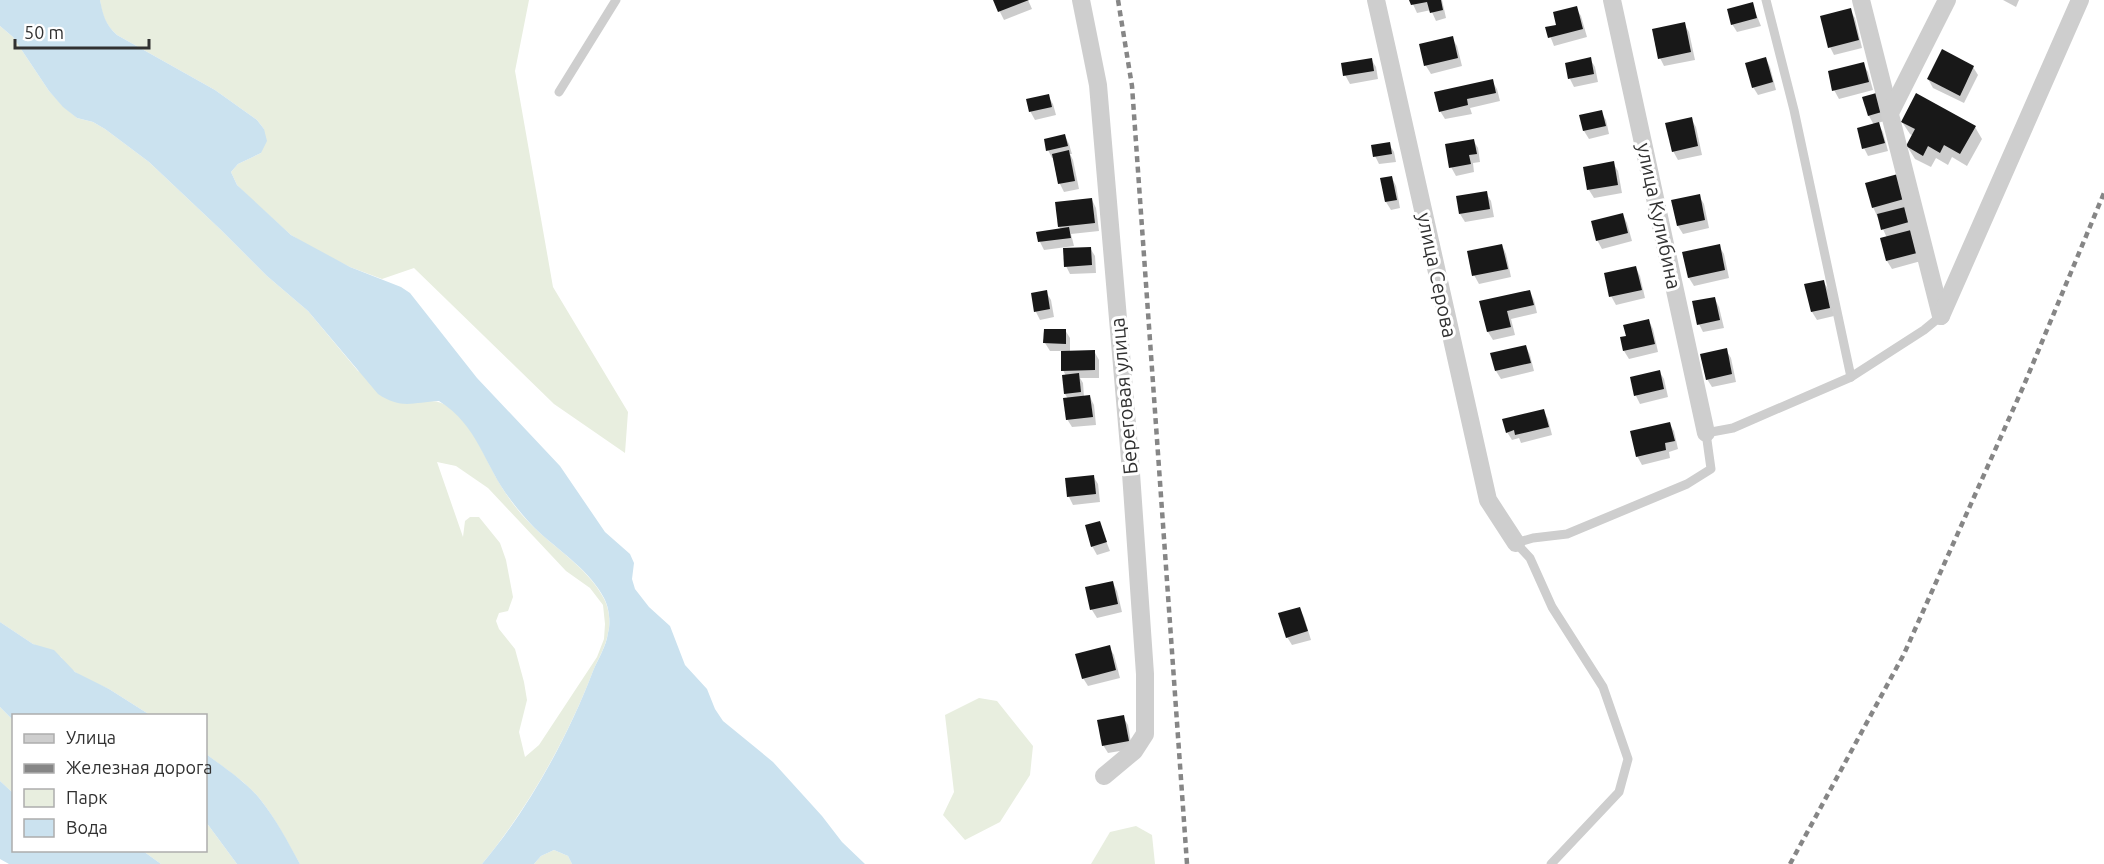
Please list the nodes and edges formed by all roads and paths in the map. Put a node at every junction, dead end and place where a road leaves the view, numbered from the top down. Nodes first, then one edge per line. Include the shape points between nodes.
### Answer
1 (616, 0) edge
2 (1082, 0) edge
3 (1376, 0) edge
4 (1612, 0) edge
5 (1766, 0) edge
6 (1861, 0) edge
7 (1947, 0) edge
8 (2080, 0) edge
9 (559, 92) dead end
10 (1890, 113) junction
11 (1941, 316) junction
12 (1851, 377) junction
13 (1706, 433) junction
14 (1516, 543) junction
15 (1104, 776) dead end
16 (1551, 864) edge

1 - 9 lane
2 - 15 street, Береговая улица via 1098,85 1145,674 1145,734 1134,751
3 - 14 street, улица Серова via 1488,500
4 - 13 street, улица Кулибина
5 - 12 lane via 1794,110
6 - 10 street
7 - 10 street
8 - 11 street
10 - 11 street
11 - 12 lane
12 - 13 lane via 1733,428
13 - 14 lane via 1711,469 1687,484 1567,534
14 - 16 lane via 1530,558 1552,607 1603,687 1629,759 1619,792

